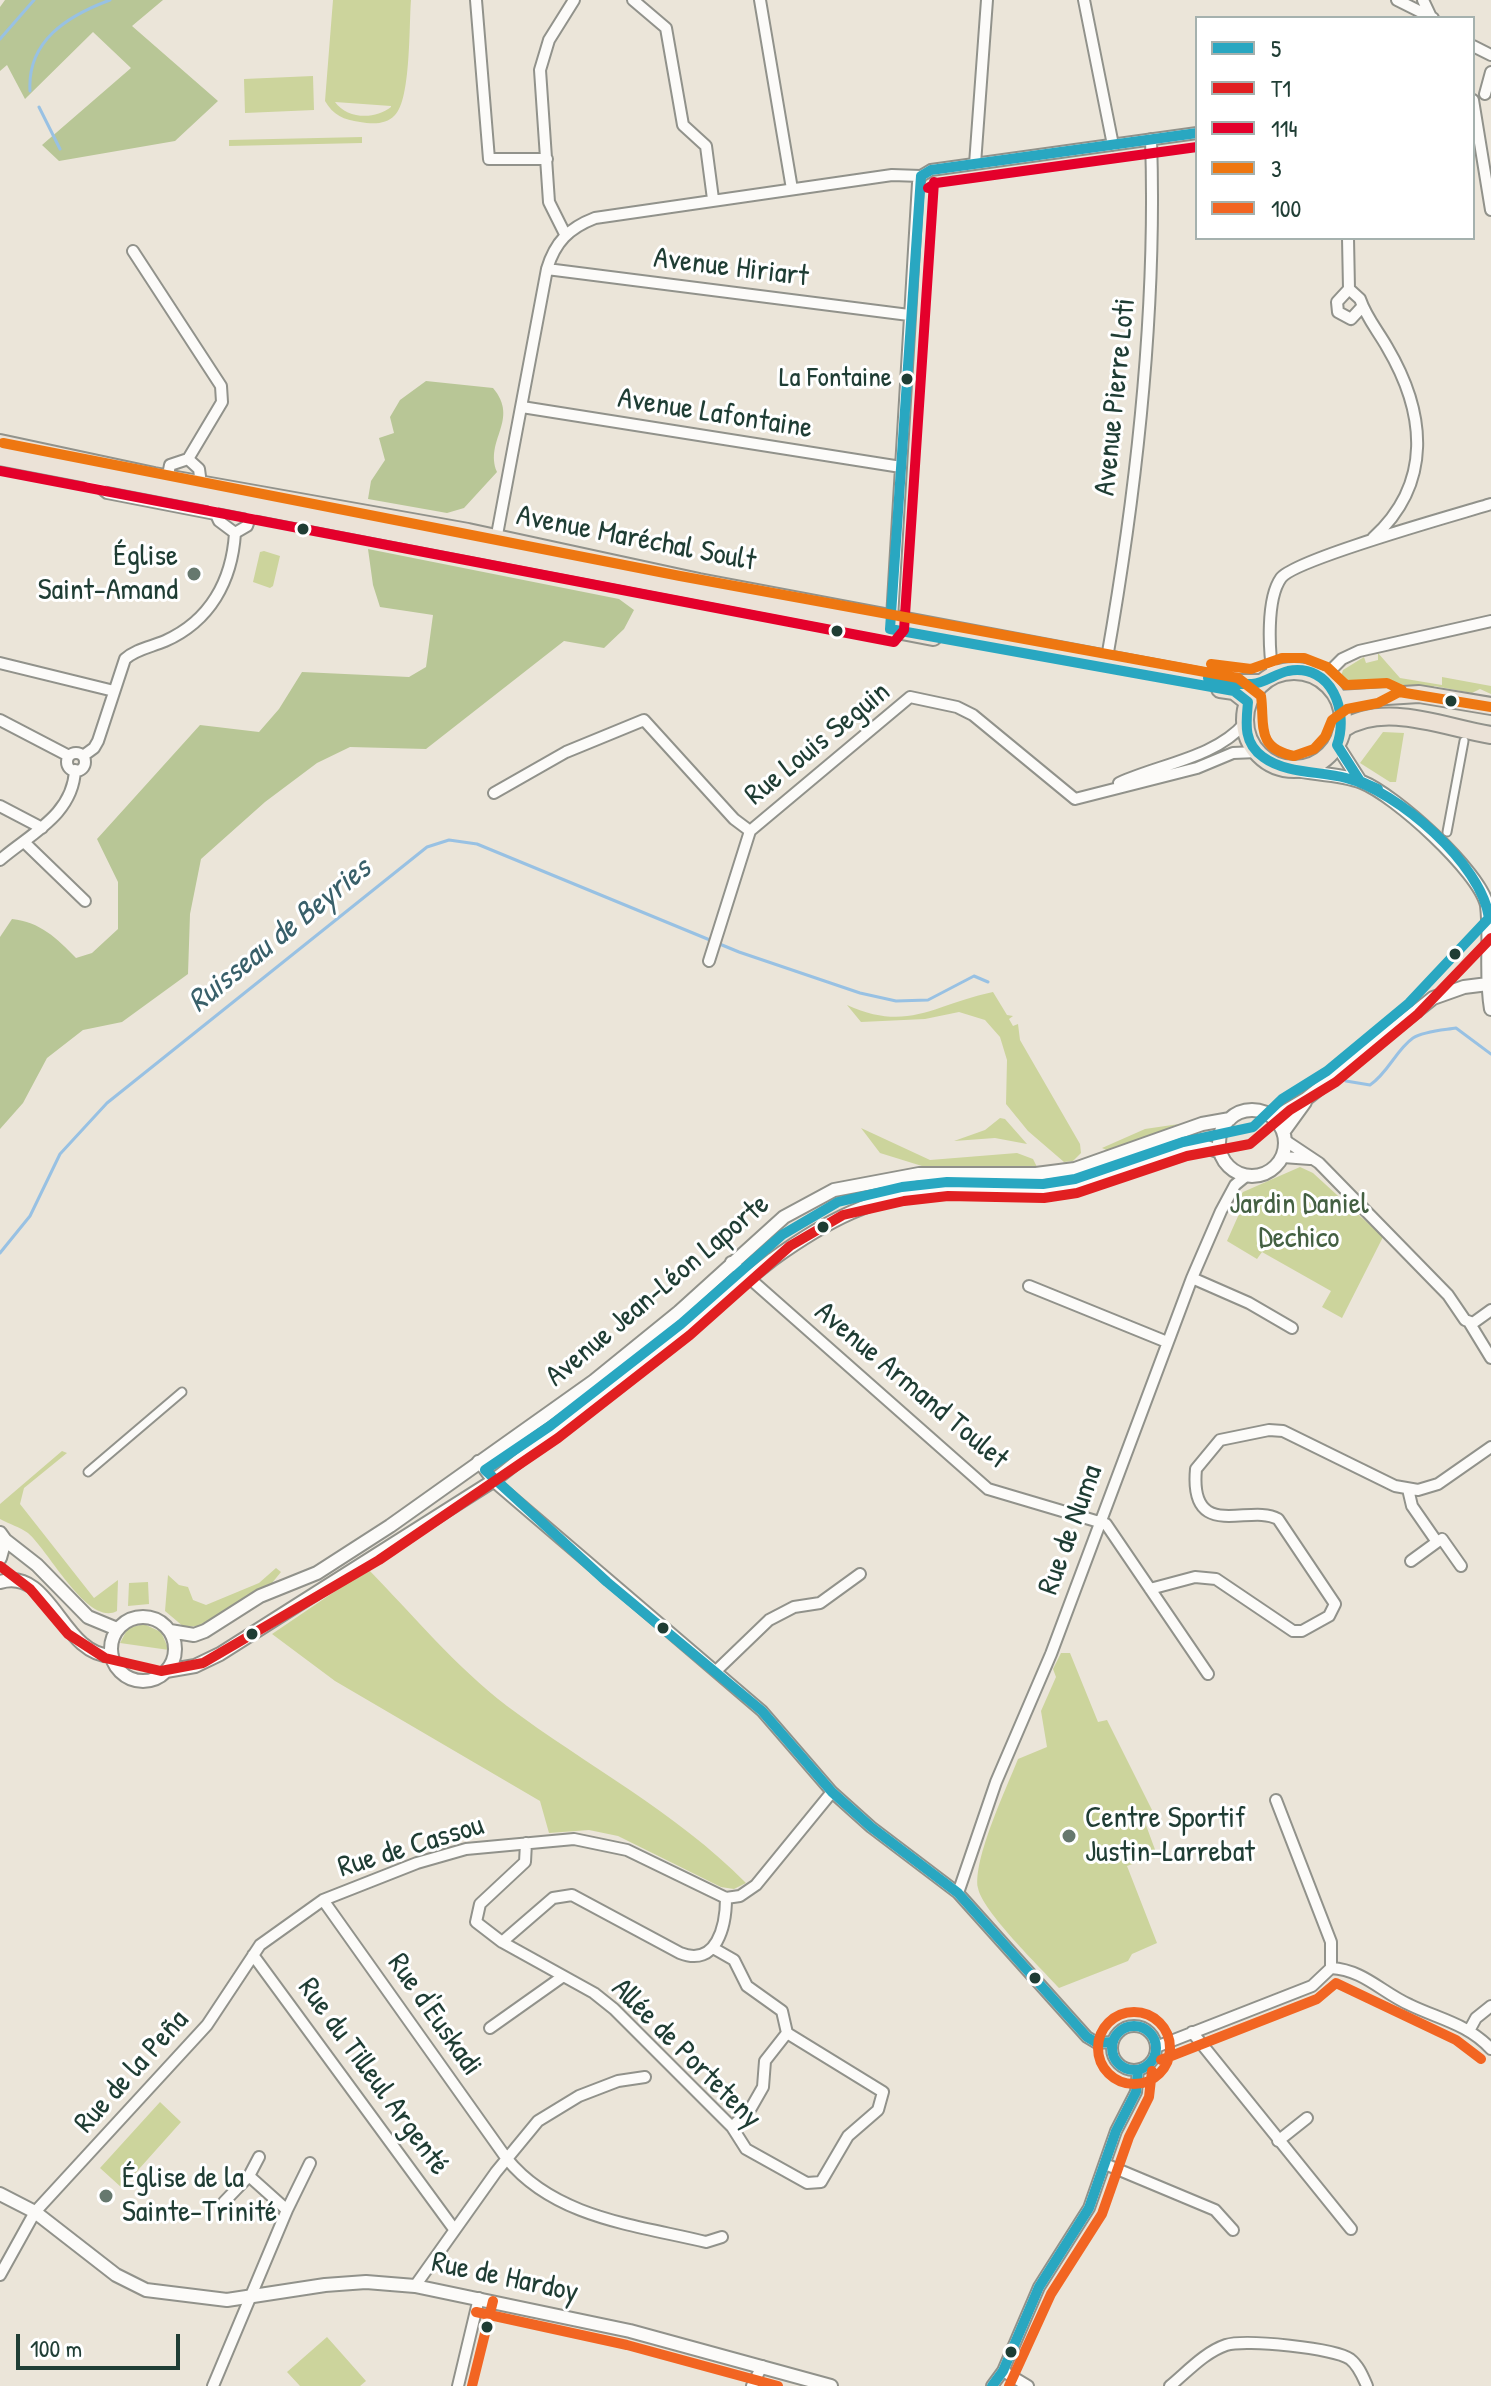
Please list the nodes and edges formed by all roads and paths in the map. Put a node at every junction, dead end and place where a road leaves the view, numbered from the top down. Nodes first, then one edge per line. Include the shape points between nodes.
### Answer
1 (476, 0) edge
2 (574, 0) edge
3 (633, 0) edge
4 (987, 0) edge
5 (1084, 0) edge
6 (1397, 0) edge
7 (763, 1) edge
8 (1430, 16) edge
9 (1491, 72) edge
10 (1480, 95) edge
11 (1195, 133) edge
12 (1151, 139) junction
13 (1113, 145) junction
14 (547, 159) junction
15 (975, 164) junction
16 (921, 176) junction
17 (792, 189) junction
18 (713, 199) junction
19 (1491, 210) edge
20 (565, 234) junction
21 (1348, 240) edge
22 (133, 251) dead end
23 (547, 269) junction
24 (1349, 289) junction
25 (1362, 307) junction
26 (909, 315) junction
27 (522, 407) junction
28 (0, 443) edge
29 (0, 457) edge
30 (188, 459) junction
31 (901, 467) junction
32 (85, 475) junction
33 (201, 484) junction
34 (168, 485) junction
35 (254, 500) junction
36 (1491, 504) edge
37 (213, 507) junction
38 (235, 533) junction
39 (496, 540) junction
40 (1370, 540) junction
41 (1491, 621) edge
42 (891, 623) junction
43 (1107, 658) junction
44 (0, 663) edge
45 (1268, 679) junction
46 (1322, 679) junction
47 (114, 691) junction
48 (1339, 699) junction
49 (1491, 706) edge
50 (1246, 713) junction
51 (0, 720) edge
52 (1343, 729) junction
53 (1491, 735) edge
54 (1464, 741) dead end
55 (1337, 745) junction
56 (1205, 751) junction
57 (1257, 752) junction
58 (69, 756) junction
59 (83, 756) junction
60 (1213, 763) junction
61 (75, 770) junction
62 (1295, 770) junction
63 (1142, 772) junction
64 (1164, 777) junction
65 (1360, 781) junction
66 (494, 793) dead end
67 (1086, 798) junction
68 (0, 806) edge
69 (42, 828) junction
70 (750, 831) junction
71 (1447, 832) dead end
72 (24, 842) junction
73 (0, 860) edge
74 (85, 901) dead end
75 (709, 961) dead end
76 (1488, 984) junction
77 (1491, 1009) edge
78 (1306, 1099) junction
79 (1274, 1118) junction
80 (1230, 1119) junction
81 (1285, 1136) junction
82 (1220, 1152) junction
83 (1283, 1157) junction
84 (1312, 1159) junction
85 (1240, 1173) junction
86 (731, 1262) junction
87 (750, 1278) junction
88 (1192, 1278) junction
89 (1029, 1286) dead end
90 (1491, 1310) edge
91 (1469, 1322) junction
92 (1292, 1328) dead end
93 (1167, 1342) junction
94 (1491, 1358) edge
95 (182, 1392) dead end
96 (1491, 1447) edge
97 (478, 1461) junction
98 (88, 1472) dead end
99 (493, 1481) junction
100 (1408, 1489) junction
101 (1101, 1520) junction
102 (2, 1536) edge
103 (1437, 1542) junction
104 (0, 1558) edge
105 (1411, 1561) dead end
106 (1461, 1566) dead end
107 (860, 1574) dead end
108 (0, 1582) edge
109 (1150, 1589) junction
110 (117, 1629) junction
111 (170, 1631) junction
112 (112, 1656) junction
113 (166, 1671) junction
114 (716, 1671) junction
115 (1208, 1674) dead end
116 (832, 1792) junction
117 (1276, 1800) dead end
118 (526, 1843) junction
119 (958, 1893) junction
120 (726, 1898) junction
121 (323, 1900) junction
122 (502, 1942) junction
123 (713, 1948) junction
124 (253, 1955) junction
125 (1331, 1968) junction
126 (562, 1977) junction
127 (1491, 2006) edge
128 (490, 2028) dead end
129 (1470, 2029) junction
130 (1192, 2032) junction
131 (787, 2033) junction
132 (1112, 2042) junction
133 (1156, 2047) junction
134 (1491, 2049) edge
135 (1138, 2070) junction
136 (645, 2077) dead end
137 (1307, 2118) dead end
138 (732, 2127) junction
139 (1278, 2141) junction
140 (259, 2157) dead end
141 (507, 2159) junction
142 (310, 2163) dead end
143 (1105, 2164) junction
144 (249, 2176) junction
145 (0, 2194) edge
146 (224, 2202) dead end
147 (287, 2210) junction
148 (35, 2212) junction
149 (454, 2229) junction
150 (1351, 2229) dead end
151 (1233, 2230) dead end
152 (722, 2237) dead end
153 (0, 2275) edge
154 (415, 2286) junction
155 (247, 2298) junction
156 (479, 2298) junction
157 (762, 2366) junction
158 (1003, 2371) junction
159 (213, 2386) edge
160 (458, 2386) edge
161 (752, 2386) edge
162 (831, 2386) edge
163 (992, 2386) edge
164 (1028, 2386) edge
165 (1170, 2386) edge
166 (1367, 2386) edge

1 - 14 street via 489,159
2 - 14 street via 541,56
3 - 18 street via 666,28 683,125 706,146
4 - 15 street
5 - 13 street
6 - 8 street
7 - 17 street
9 - 10 street
10 - 19 street
11 - 12 street
12 - 13 street
12 - 43 street, Avenue Pierre Loti via 1154,252 1124,564
13 - 15 street
14 - 20 street via 549,202
15 - 16 street
16 - 17 street
16 - 26 street
17 - 18 street
18 - 20 street via 595,218
20 - 23 street
21 - 24 street
22 - 30 street via 221,386 222,402
23 - 26 street, Avenue Hiriart
23 - 27 street
24 - 25 street
24 - 25 street via 1337,302 1338,312 1351,319
25 - 40 street via 1412,396 1418,431 1404,500
26 - 31 street
27 - 31 street, Avenue Lafontaine
27 - 39 street
28 - 34 main road, Avenue Maréchal Soult
29 - 32 main road
30 - 33 street via 199,469
30 - 34 street via 170,465
31 - 42 street
32 - 34 main road
32 - 37 street via 107,493
33 - 34 main road, Avenue Maréchal Soult
33 - 35 main road, Avenue Maréchal Soult
34 - 37 main road
35 - 37 main road
35 - 38 street via 247,526
35 - 39 main road, Avenue Maréchal Soult
35 - 42 main road
36 - 40 street
37 - 38 street
38 - 47 street via 226,582 213,603 176,635 122,663
39 - 42 main road, Avenue Maréchal Soult
40 - 45 street via 1281,577 1268,647
41 - 46 street via 1359,651
42 - 43 main road, Avenue Maréchal Soult
42 - 50 main road via 1234,691
43 - 45 main road, Avenue Maréchal Soult via 1235,683
44 - 47 street
45 - 46 main road via 1298,671
45 - 50 main road
46 - 48 main road
47 - 59 street via 94,748
48 - 49 main road via 1419,694
48 - 52 main road
50 - 56 street via 1234,736
50 - 57 main road
51 - 58 street
52 - 53 main road via 1383,716
52 - 55 main road
54 - 71 street
55 - 62 main road via 1322,761
55 - 65 street
56 - 60 street
56 - 63 street
57 - 60 street via 1233,753
57 - 62 main road via 1279,767
58 - 59 street
58 - 61 street via 68,764
59 - 61 street via 84,766
60 - 64 street
61 - 69 street via 67,799
62 - 65 street
63 - 64 street
63 - 67 street
64 - 67 street
65 - 76 street via 1397,801 1483,892 1491,930
66 - 70 street via 566,752 644,720
67 - 70 street, Rue Louis Seguin via 1069,797 973,715 910,697
68 - 69 street
69 - 72 street
70 - 75 street, Rue Louis Seguin
72 - 73 street
72 - 74 street
76 - 77 street
76 - 78 street via 1433,998
78 - 79 street
78 - 81 street
79 - 80 street via 1247,1110
79 - 81 street
80 - 82 street via 1220,1134
80 - 86 street, Avenue Jean-Léon Laporte via 1055,1173 919,1174 843,1186 784,1217
81 - 83 street
81 - 84 street
82 - 85 street
82 - 87 street, Avenue Jean-Léon Laporte via 1199,1144 1184,1147 1098,1181 1048,1191 903,1195 819,1228
83 - 84 street
83 - 85 street via 1270,1172
84 - 91 street
85 - 88 street, Rue de Numa
86 - 87 street, Avenue Armand Toulet
86 - 97 street, Avenue Jean-Léon Laporte via 605,1373
87 - 99 street, Avenue Jean-Léon Laporte
87 - 101 street, Avenue Armand Toulet via 988,1489
88 - 92 street
88 - 93 street, Rue de Numa
89 - 93 street
90 - 91 street
91 - 94 street
93 - 101 street, Rue de Numa
95 - 98 street
96 - 100 street via 1438,1484
97 - 99 street
97 - 111 street, Avenue Jean-Léon Laporte via 428,1501 317,1573 260,1596 205,1631
99 - 113 street, Avenue Jean-Léon Laporte via 220,1654
99 - 114 street
100 - 103 street via 1412,1506
100 - 109 street via 1283,1431 1257,1430 1220,1440 1196,1469 1197,1493 1204,1505 1221,1517 1278,1519 1332,1595 1332,1610 1302,1631 1293,1631 1216,1579 1195,1577
101 - 109 street
101 - 119 street, Rue de Numa via 996,1782
102 - 104 street
102 - 110 street via 88,1617
103 - 105 street
103 - 106 street via 1442,1539
107 - 114 street via 820,1603 794,1607 769,1620
108 - 112 street via 30,1584 78,1640
109 - 115 street
110 - 111 street via 130,1619 149,1617
110 - 112 street
111 - 113 street via 175,1655
112 - 113 street via 120,1671 134,1680
114 - 116 street via 782,1732
116 - 119 street
116 - 120 street via 756,1885
117 - 125 street via 1331,1942
118 - 120 street, Rue de Cassou via 603,1843
118 - 121 street, Rue de Cassou via 466,1849
118 - 122 street, Allée de Porteteny via 522,1867 480,1904 475,1917
119 - 132 street via 1087,2037
120 - 123 street via 724,1931
121 - 124 street, Rue de Cassou via 283,1925
121 - 141 street, Rue d'Euskadi
122 - 123 street via 561,1895 581,1898 689,1957
122 - 126 street, Allée de Porteteny
123 - 131 street, Allée de Porteteny via 734,1960 747,1986 782,2011
124 - 148 street, Rue de la Peña via 207,2025
124 - 149 street, Rue du Tilleul Argenté
125 - 129 street via 1362,1974 1408,2004
125 - 130 street via 1312,1986
126 - 128 street
126 - 138 street, Allée de Porteteny via 614,2009
127 - 129 street
129 - 134 street
130 - 133 street
130 - 139 street
131 - 138 street via 765,2061 763,2087 751,2108
131 - 138 street, Allée de Porteteny via 883,2092 878,2110 848,2136 821,2182 814,2183 797,2179 746,2149
132 - 133 street via 1116,2033 1134,2025 1151,2033
132 - 135 street via 1117,2063
133 - 135 street via 1151,2062
135 - 143 street via 1136,2092
136 - 141 street via 618,2081 556,2109 538,2121
137 - 139 street
139 - 150 street
140 - 144 street
141 - 149 street
141 - 152 street, Rue d'Euskadi via 558,2202 706,2242
142 - 147 street
143 - 151 street via 1215,2210
143 - 158 street via 1078,2231 1039,2287
144 - 146 street
144 - 147 street
145 - 148 street, Rue de Hardoy
147 - 155 street
148 - 153 street, Rue de la Peña
148 - 155 street, Rue de Hardoy via 130,2284 173,2294
149 - 154 street
154 - 155 street, Rue de Hardoy via 366,2282
154 - 156 street, Rue de Hardoy
155 - 159 street
156 - 157 street, Rue de Hardoy
156 - 160 street
157 - 161 street
157 - 162 street, Rue de Hardoy
158 - 163 street
158 - 164 street
165 - 166 street via 1213,2351 1247,2344 1339,2354 1357,2366

